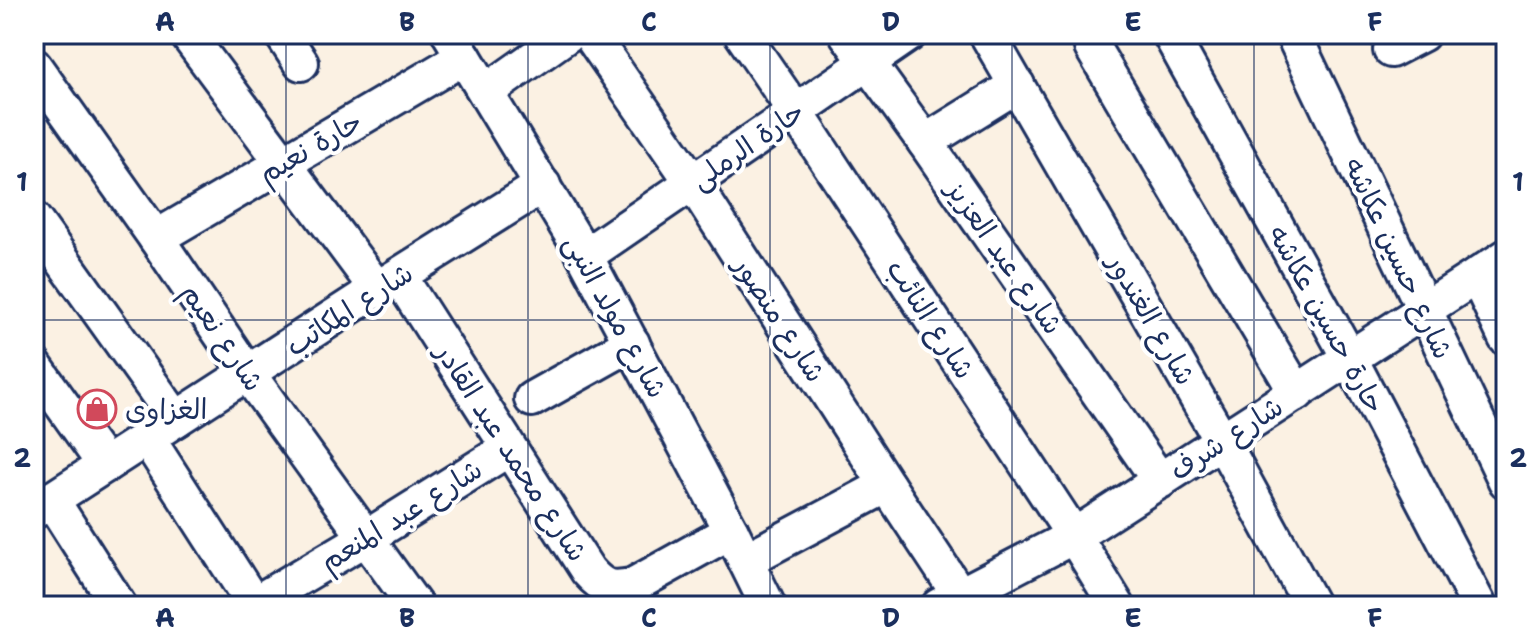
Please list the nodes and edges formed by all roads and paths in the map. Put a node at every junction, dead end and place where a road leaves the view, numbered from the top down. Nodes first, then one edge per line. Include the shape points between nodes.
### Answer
1 (187, 34) edge
2 (282, 34) edge
3 (568, 34) edge
4 (590, 34) edge
5 (742, 34) edge
6 (847, 34) edge
7 (909, 34) edge
8 (987, 34) edge
9 (1170, 34) edge
10 (1293, 34) edge
11 (1422, 34) edge
12 (457, 45) edge
13 (1092, 47) dead end
14 (1391, 50) dead end
15 (868, 62) junction
16 (301, 63) dead end
17 (34, 66) edge
18 (1017, 85) junction
19 (486, 92) junction
20 (795, 111) junction
21 (925, 142) junction
22 (282, 164) junction
23 (693, 183) junction
24 (543, 185) junction
25 (34, 220) edge
26 (156, 238) junction
27 (585, 256) junction
28 (1506, 257) edge
29 (1477, 276) junction
30 (388, 283) junction
31 (1424, 311) junction
32 (1506, 338) edge
33 (632, 343) junction
34 (1350, 359) junction
35 (34, 365) edge
36 (248, 374) junction
37 (1297, 393) junction
38 (532, 399) dead end
39 (176, 419) junction
40 (147, 438) junction
41 (1222, 441) junction
42 (508, 449) junction
43 (105, 465) junction
44 (1160, 481) junction
45 (1506, 481) edge
46 (887, 485) junction
47 (43, 505) edge
48 (1074, 536) junction
49 (366, 538) junction
50 (739, 546) junction
51 (956, 602) edge
52 (119, 606) edge
53 (253, 606) edge
54 (415, 606) edge
55 (768, 606) edge
56 (1117, 606) edge
57 (1312, 606) edge
58 (1479, 606) edge

1 - 22 street, شارع محمد عبد القادر
2 - 16 street
3 - 19 street
4 - 23 street, شارع منصور
5 - 20 street, شارع النائب
6 - 15 street, شارع عبد العزيز
7 - 15 street, حارة الرملى
8 - 18 street, شارع الغندور
9 - 34 street, حارة حسين عكاشه
10 - 31 street, شارع حسين عكاشه
11 - 14 street
12 - 19 street, شارع مولد النبى
12 - 22 street, حارة نعيم
13 - 37 street
15 - 20 street, حارة الرملى
15 - 21 street, شارع عبد العزيز
17 - 26 street, شارع نعيم
18 - 21 street
18 - 41 street, شارع الغندور
19 - 24 street, شارع مولد النبى
20 - 23 street, حارة الرملى
20 - 48 street, شارع النائب
21 - 44 street, شارع عبد العزيز
22 - 26 street, حارة نعيم
22 - 30 street, شارع محمد عبد القادر
23 - 27 street, حارة الرملى
23 - 46 street, شارع منصور
24 - 27 street, شارع مولد النبى
24 - 30 street, شارع المكاتب
25 - 39 street
26 - 36 street, شارع نعيم
27 - 33 street, شارع مولد النبى
28 - 29 street, شارع شرف
29 - 31 street, شارع شرف
29 - 32 street
30 - 36 street, شارع المكاتب
30 - 42 street, شارع محمد عبد القادر
31 - 34 street, شارع شرف
31 - 45 street, شارع حسين عكاشه
33 - 38 street
33 - 50 street, شارع مولد النبى
34 - 37 street, شارع شرف
34 - 58 street, حارة حسين عكاشه
35 - 43 street
36 - 39 street, شارع المكاتب
36 - 49 street, شارع نعيم
37 - 41 street, شارع شرف
39 - 40 street, شارع المكاتب
40 - 43 street, شارع المكاتب
40 - 53 street
41 - 44 street, شارع شرف
41 - 57 street, شارع الغندور
42 - 49 street, شارع عبد المنعم
42 - 50 street, شارع محمد عبد القادر via 599,584 615,589 632,586
43 - 47 street, شارع المكاتب
44 - 48 street, شارع شرف
46 - 50 street
46 - 51 street, شارع منصور
47 - 52 street
48 - 51 street, شارع شرف
48 - 56 street, شارع النائب
49 - 53 street, شارع عبد المنعم
49 - 54 street, شارع نعيم
50 - 55 street, شارع مولد النبى

